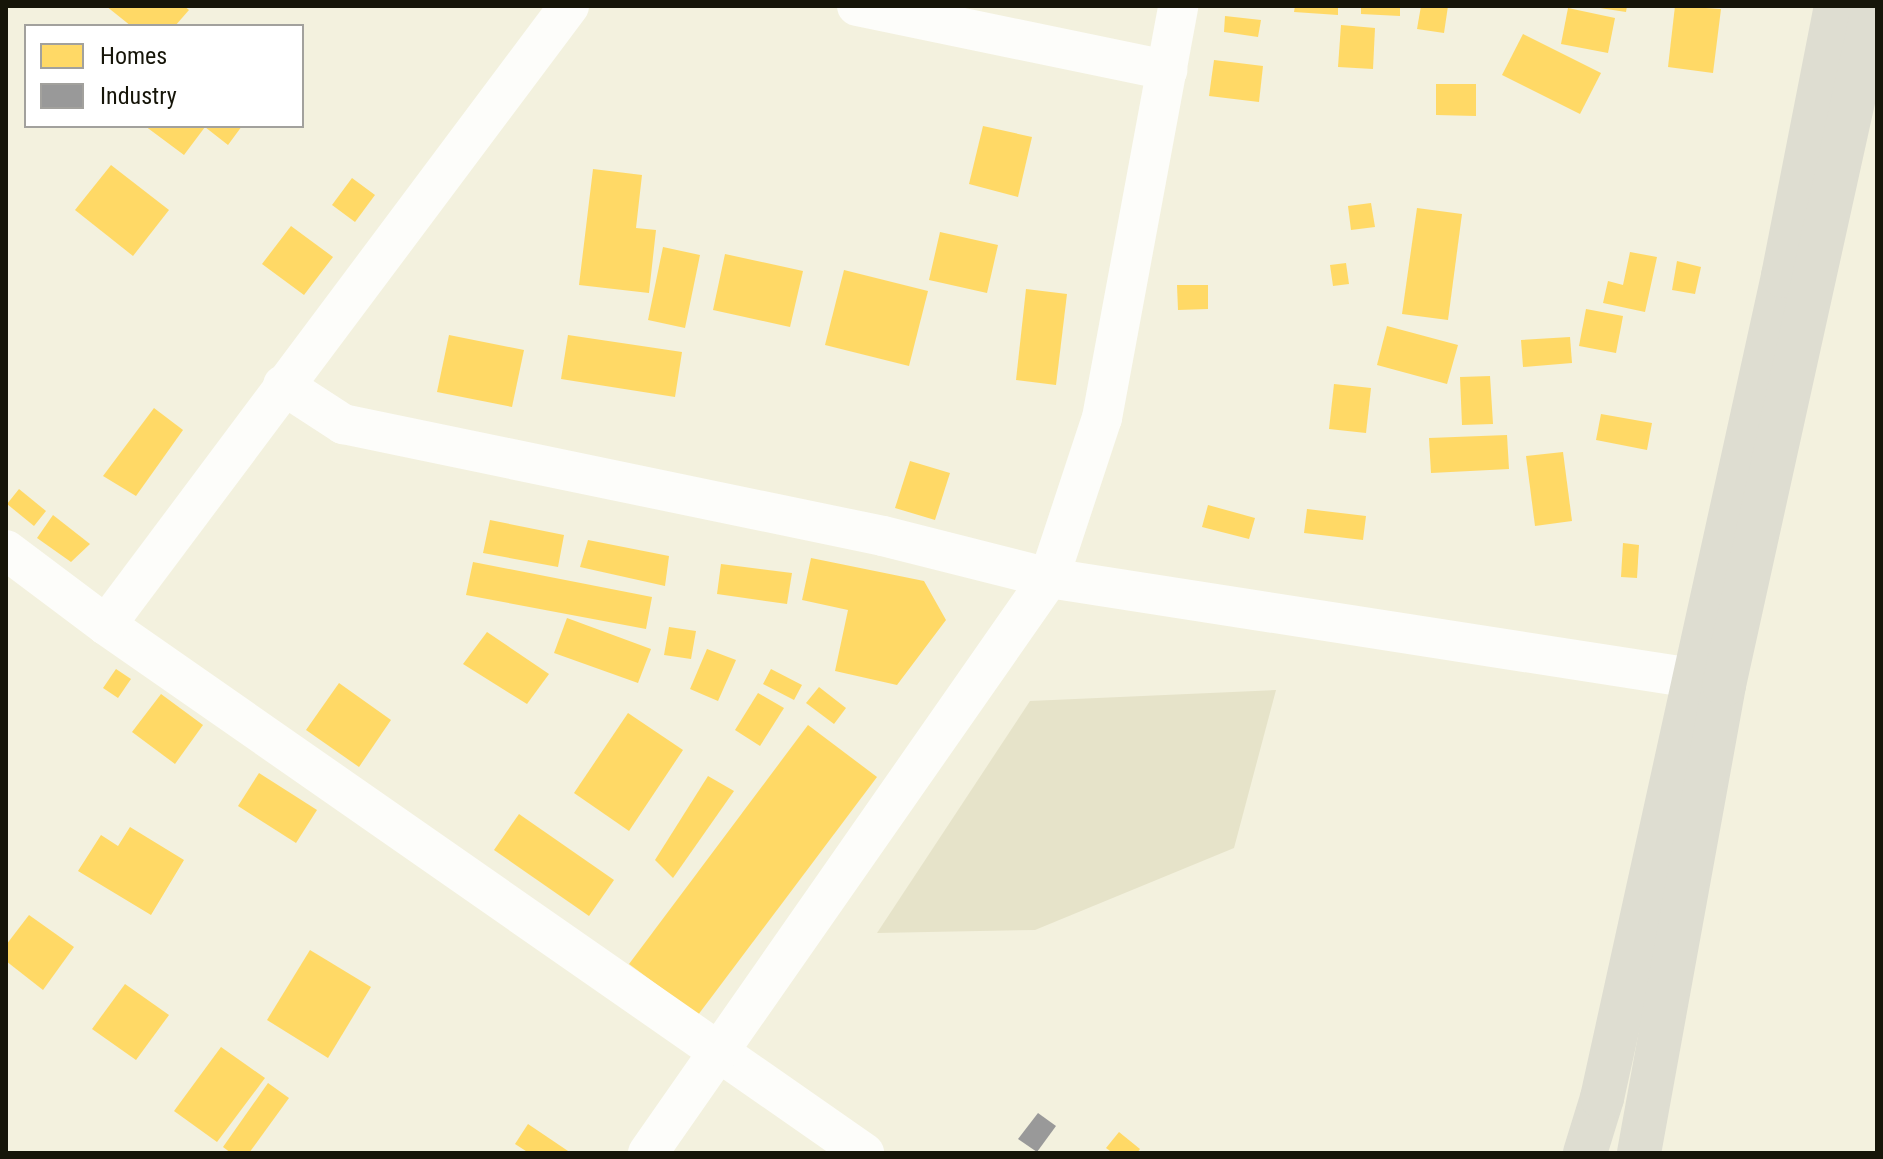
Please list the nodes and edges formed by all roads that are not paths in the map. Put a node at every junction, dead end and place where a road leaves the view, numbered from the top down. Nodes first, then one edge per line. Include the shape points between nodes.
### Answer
1 (569, 6) edge
2 (857, 6) edge
3 (1178, 6) edge
4 (1836, 6) edge
5 (1874, 6) edge
6 (1167, 70) junction
7 (283, 385) junction
8 (6, 550) edge
9 (1049, 578) junction
10 (106, 625) junction
11 (1692, 678) junction
12 (719, 1050) junction
13 (648, 1153) edge
14 (864, 1153) edge
15 (1585, 1153) edge
16 (1639, 1153) edge

1 - 7 street
2 - 6 street
3 - 6 street
4 - 11 highway via 1783,276
5 - 16 highway via 1724,685
6 - 9 street via 1102,418
7 - 9 street via 343,424 883,536
7 - 10 street
8 - 10 street
9 - 11 street
9 - 12 street
10 - 12 street
11 - 15 highway via 1602,1098
12 - 13 street
12 - 14 street

